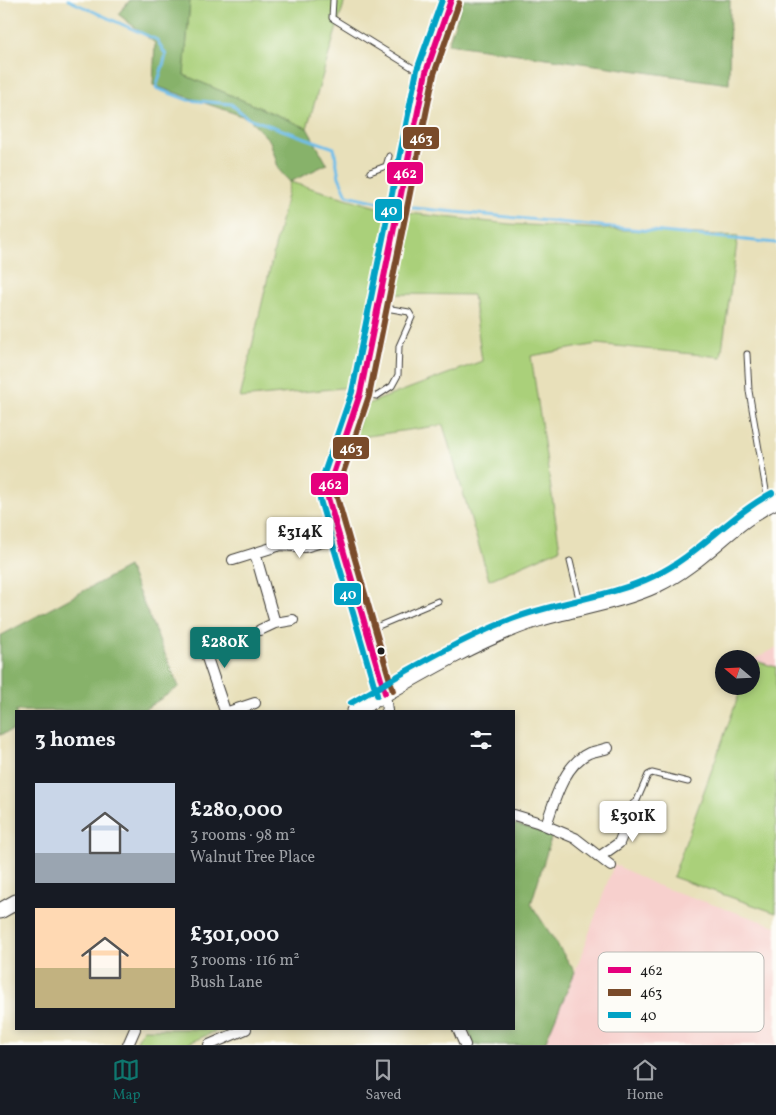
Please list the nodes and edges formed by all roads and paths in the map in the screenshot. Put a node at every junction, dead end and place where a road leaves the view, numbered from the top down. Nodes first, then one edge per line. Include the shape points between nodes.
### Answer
1 (333, 0) edge
2 (451, 0) edge
3 (426, 72) junction
4 (389, 156) dead end
5 (386, 166) junction
6 (406, 171) junction
7 (370, 172) dead end
8 (378, 307) junction
9 (747, 354) dead end
10 (360, 394) junction
11 (772, 503) edge
12 (283, 534) dead end
13 (339, 537) junction
14 (281, 545) junction
15 (255, 553) junction
16 (233, 560) dead end
17 (570, 561) dead end
18 (438, 601) dead end
19 (581, 608) junction
20 (293, 620) dead end
21 (276, 623) junction
22 (260, 630) dead end
23 (367, 631) junction
24 (199, 634) dead end
25 (385, 694) junction
26 (255, 703) dead end
27 (226, 710) edge
28 (234, 710) edge
29 (357, 710) edge
30 (388, 710) edge
31 (608, 748) dead end
32 (688, 782) dead end
33 (635, 805) joint
34 (515, 815) edge
35 (546, 826) junction
36 (599, 857) junction
37 (611, 866) dead end
38 (15, 903) edge
39 (0, 911) edge
40 (135, 1030) edge
41 (244, 1030) edge
42 (458, 1030) edge
43 (128, 1045) edge
44 (209, 1045) edge
45 (465, 1045) edge

1 - 3 lane via 332,18 413,68
2 - 3 main road
3 - 6 main road
4 - 5 lane
5 - 6 lane
5 - 7 lane
6 - 8 main road
8 - 10 main road
8 - 10 lane via 409,312 412,317 400,340 398,375 392,386 377,396
9 - 11 lane via 749,391
10 - 13 main road via 329,486 328,498
11 - 19 main road via 741,521 692,564 659,584
12 - 14 street
13 - 14 street via 305,547
13 - 23 main road
14 - 15 street
15 - 16 street
15 - 21 street
17 - 19 lane
18 - 23 lane
19 - 25 main road via 501,633
20 - 21 street
21 - 22 street
23 - 25 main road
24 - 27 street
25 - 29 main road
25 - 30 street
26 - 28 street
31 - 35 street via 588,754 571,768
32 - 33 lane via 652,773 648,775
33 - 36 street via 619,843
34 - 35 street
35 - 36 street via 575,838
36 - 37 street
38 - 39 main road
40 - 43 street
41 - 44 street
42 - 45 street

